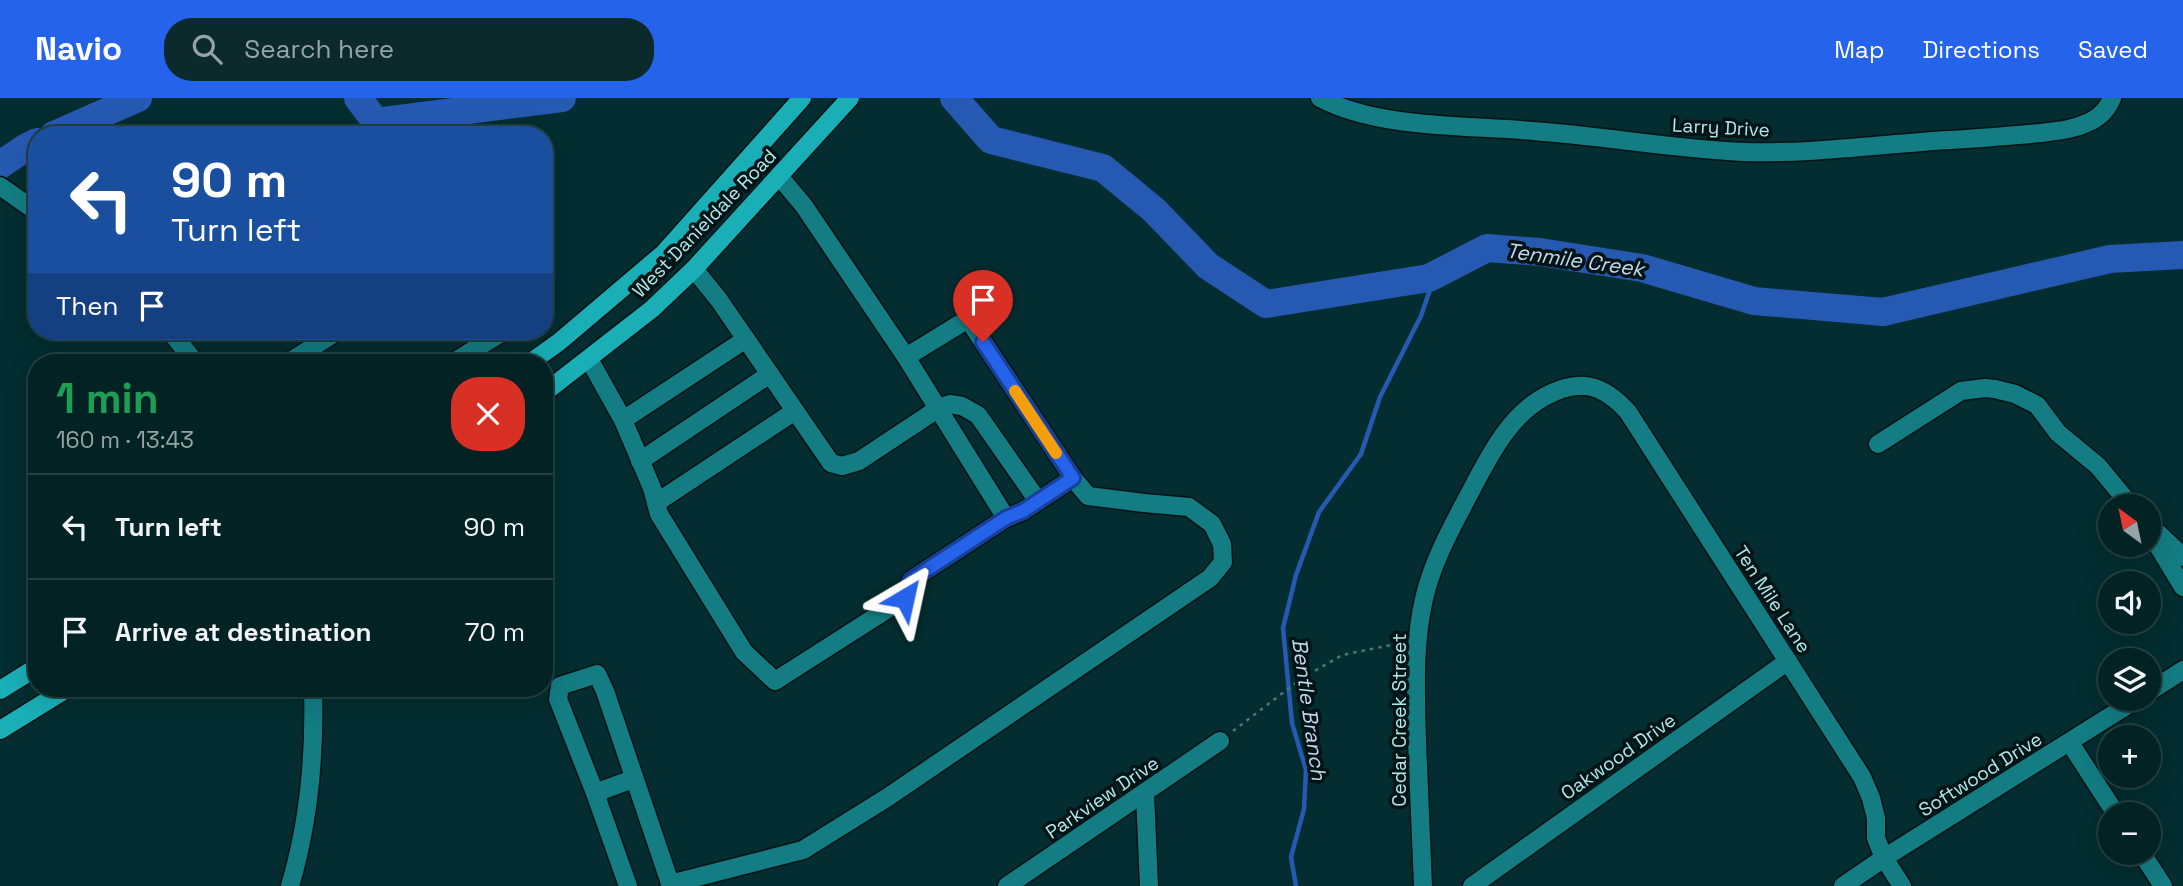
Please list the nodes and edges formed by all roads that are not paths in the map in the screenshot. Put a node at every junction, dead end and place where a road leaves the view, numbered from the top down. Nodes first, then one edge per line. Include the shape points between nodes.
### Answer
1 (1320, 98) edge
2 (2112, 98) edge
3 (799, 101) edge
4 (845, 104) edge
5 (779, 176) junction
6 (0, 186) edge
7 (28, 206) edge
8 (694, 269) junction
9 (570, 333) junction
10 (177, 340) edge
11 (324, 340) edge
12 (489, 340) edge
13 (746, 340) junction
14 (189, 354) edge
15 (302, 354) edge
16 (467, 354) edge
17 (542, 354) edge
18 (906, 357) junction
19 (589, 359) junction
20 (770, 374) junction
21 (553, 386) edge
22 (1557, 390) joint
23 (939, 408) junction
24 (795, 411) junction
25 (623, 420) junction
26 (1878, 444) dead end
27 (640, 461) junction
28 (1073, 478) junction
29 (2121, 494) edge
30 (1038, 501) junction
31 (656, 503) junction
32 (1006, 518) junction
33 (2161, 536) edge
34 (2161, 551) edge
35 (2183, 557) edge
36 (2183, 587) edge
37 (1788, 661) junction
38 (2183, 670) edge
39 (28, 673) edge
40 (2161, 684) edge
41 (0, 690) edge
42 (53, 697) edge
43 (313, 697) edge
44 (2119, 711) edge
45 (0, 730) edge
46 (1220, 741) road end
47 (2070, 743) junction
48 (633, 779) junction
49 (595, 793) junction
50 (1145, 794) junction
51 (2108, 802) edge
52 (1884, 858) junction
53 (2149, 865) edge
54 (670, 885) edge
55 (290, 886) edge
56 (628, 886) edge
57 (1007, 886) edge
58 (1149, 886) edge
59 (1423, 886) edge
60 (1472, 886) edge
61 (1843, 886) edge
62 (1902, 886) edge
63 (2163, 886) edge

1 - 2 street, Larry Drive via 1349,111 1392,119 1745,152 1816,151 2066,130 2099,117
3 - 9 main road, West Danieldale Road via 664,253
4 - 5 main road, West Danieldale Road
5 - 8 main road, West Danieldale Road
5 - 18 street
6 - 7 street
8 - 13 street
8 - 19 main road, West Danieldale Road
9 - 17 main road, West Danieldale Road
9 - 19 main road
10 - 14 street
11 - 15 street
12 - 16 street
13 - 20 street
13 - 25 street
18 - 23 street
18 - 28 street via 968,320
19 - 21 main road, West Danieldale Road
19 - 25 street
20 - 24 street
20 - 27 street
22 - 37 street, Ten Mile Lane via 1580,384 1597,388 1615,397 1628,412
22 - 59 street, Cedar Creek Street via 1525,408 1487,459 1434,566 1424,597 1416,694
23 - 24 street via 859,461 842,466 831,463
23 - 30 street via 962,406 978,415
23 - 32 street
24 - 31 street
25 - 27 street
26 - 29 street via 1961,391 1996,388 2037,405 2058,433 2098,466
27 - 31 street
28 - 30 street
28 - 54 street via 1087,496 1189,507 1212,524 1222,544 1223,562 1210,578 803,850
30 - 32 street
31 - 32 street via 744,652 775,681 905,598 911,580
33 - 35 street
34 - 36 street
37 - 52 street, Ten Mile Lane via 1862,777 1877,818 1876,838
37 - 60 street, Oakwood Drive
38 - 40 street
39 - 41 main road
42 - 45 main road
43 - 55 street via 311,776
44 - 47 street, Softwood Drive
46 - 50 street, Parkview Drive
47 - 51 street
47 - 52 street, Softwood Drive
48 - 49 street
48 - 49 street via 597,674 561,686 558,699
48 - 54 street
49 - 56 street
50 - 57 street, Parkview Drive
50 - 58 street
52 - 61 street, Softwood Drive
52 - 62 street, Ten Mile Lane
53 - 63 street

